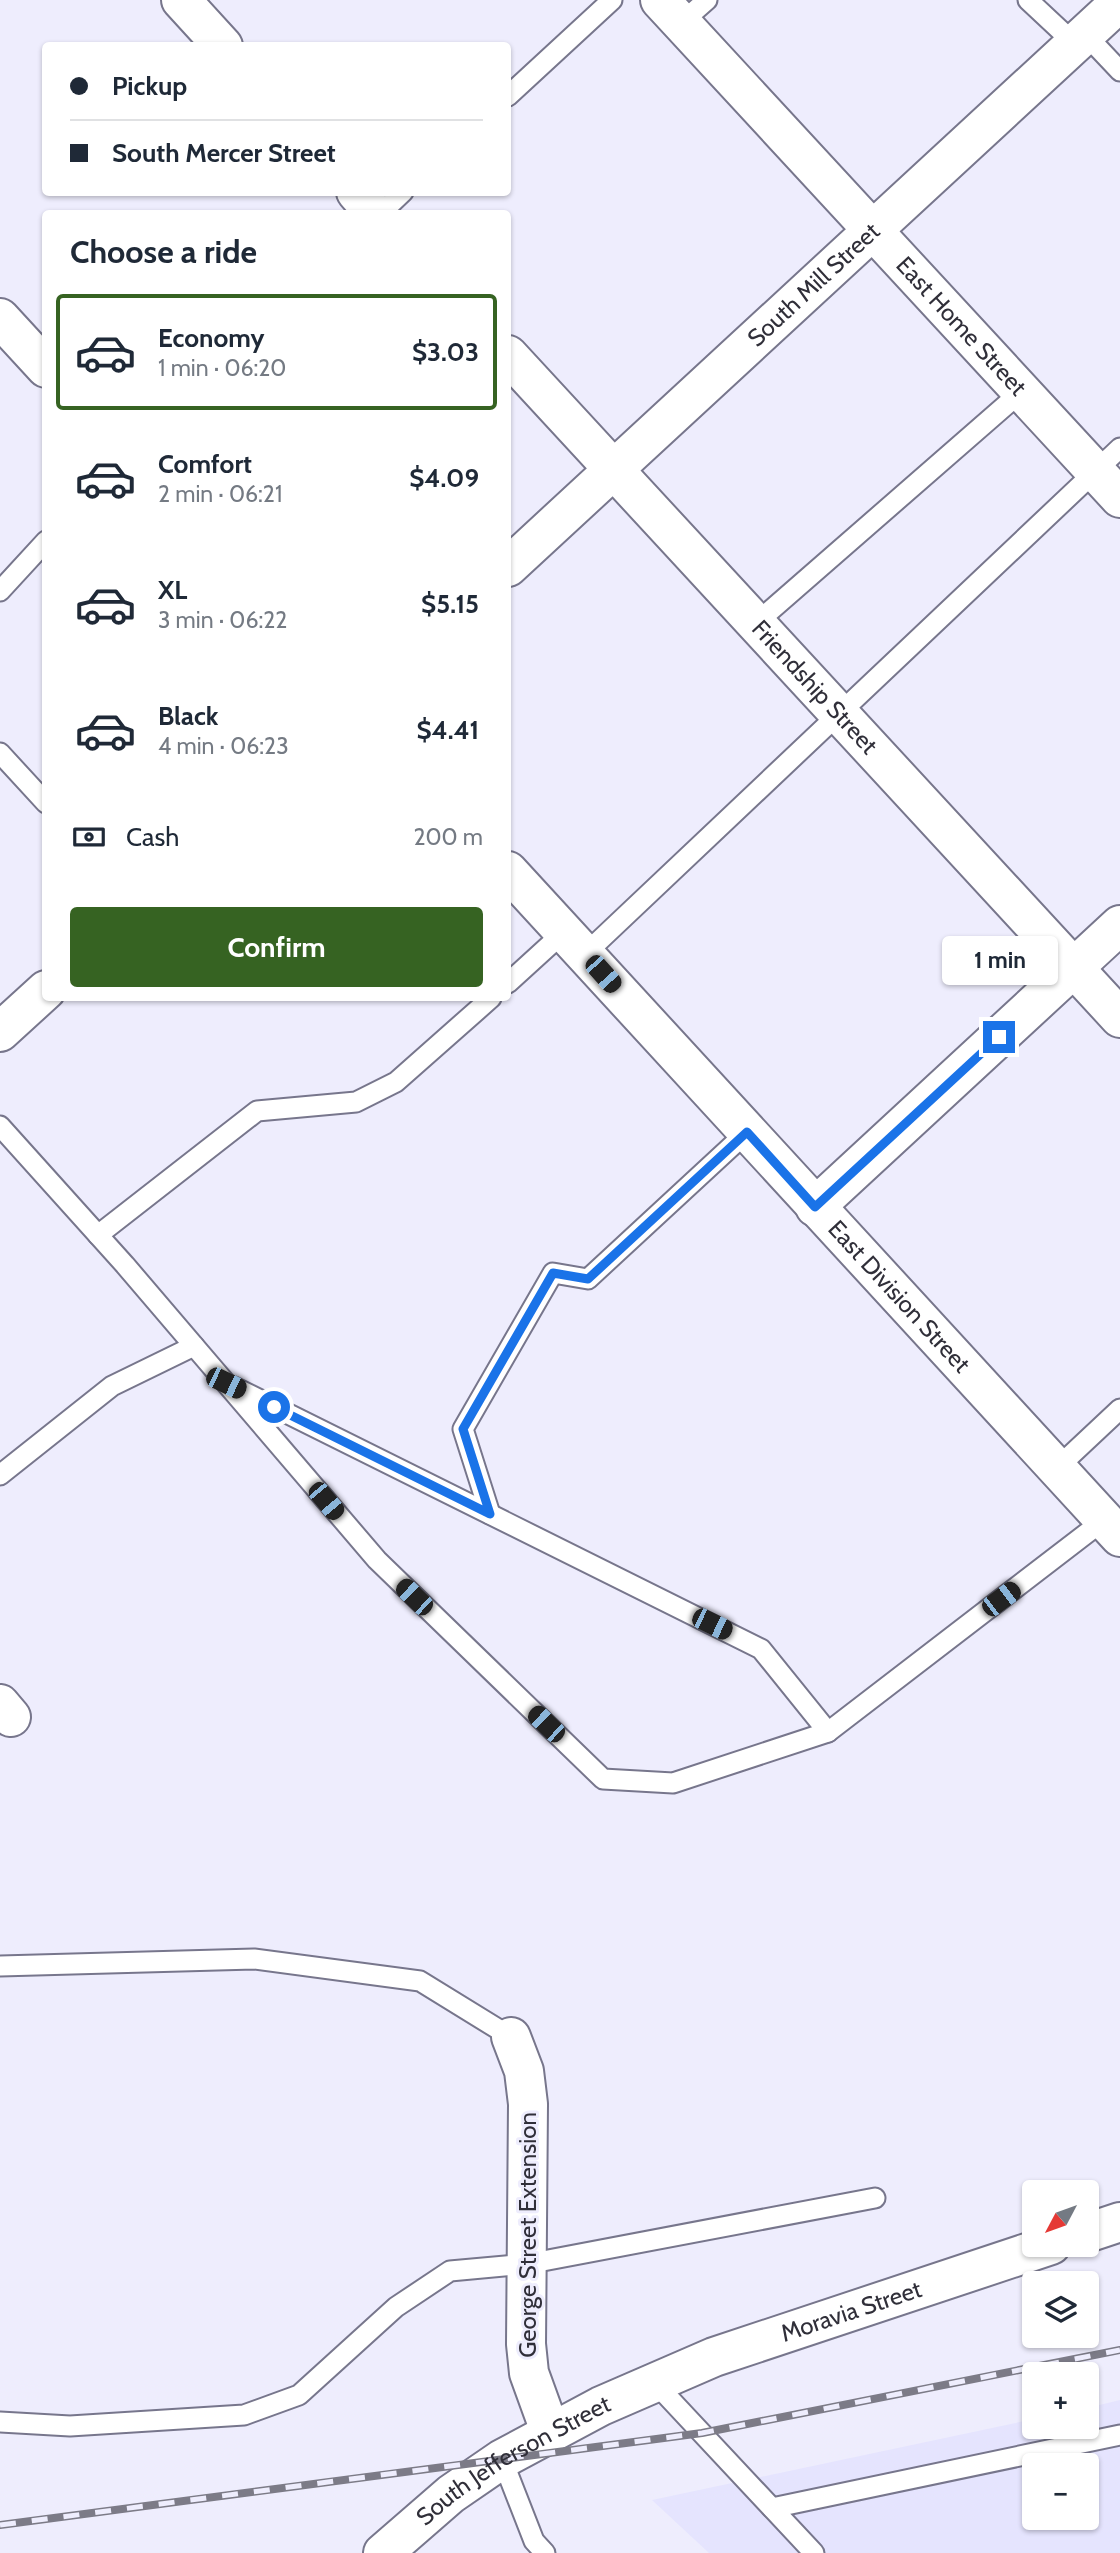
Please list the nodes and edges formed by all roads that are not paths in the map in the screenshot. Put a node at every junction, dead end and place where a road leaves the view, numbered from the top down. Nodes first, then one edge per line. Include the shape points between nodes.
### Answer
1 (181, 0) edge
2 (612, 0) edge
3 (1028, 0) edge
4 (1120, 2) edge
5 (683, 8) edge
6 (1080, 39) junction
7 (219, 42) edge
8 (1120, 71) edge
9 (511, 93) edge
10 (360, 196) edge
11 (398, 196) edge
12 (374, 210) edge
13 (383, 210) edge
14 (872, 231) junction
15 (0, 318) edge
16 (511, 358) edge
17 (42, 364) edge
18 (1021, 391) junction
19 (1107, 459) edge
20 (615, 469) junction
21 (1120, 498) edge
22 (42, 545) edge
23 (511, 564) edge
24 (0, 591) edge
25 (756, 623) junction
26 (840, 714) junction
27 (0, 752) edge
28 (42, 799) edge
29 (511, 874) edge
30 (1120, 925) edge
31 (574, 944) junction
32 (1074, 968) junction
33 (511, 981) edge
34 (42, 994) edge
35 (488, 1001) edge
36 (1120, 1018) edge
37 (0, 1032) edge
38 (0, 1126) edge
39 (747, 1132) junction
40 (815, 1207) junction
41 (98, 1235) junction
42 (194, 1346) junction
43 (226, 1383) junction
44 (1120, 1409) edge
45 (1057, 1468) junction
46 (0, 1475) edge
47 (490, 1514) junction
48 (1112, 1528) edge
49 (828, 1732) junction
50 (0, 1966) edge
51 (511, 2037) joint
52 (875, 2198) dead end
53 (1120, 2222) edge
54 (1099, 2230) edge
55 (1022, 2255) edge
56 (527, 2264) junction
57 (654, 2382) junction
58 (0, 2423) edge
59 (550, 2431) junction
60 (1120, 2435) edge
61 (502, 2459) junction
62 (772, 2508) junction
63 (383, 2553) edge
64 (545, 2553) edge
65 (814, 2553) edge

1 - 7 street
2 - 9 lane
3 - 6 lane
4 - 6 street, South Mill Street
5 - 14 street, East Home Street
6 - 8 lane
6 - 14 street, South Mill Street
10 - 12 street
11 - 13 lane
14 - 18 street, East Home Street
14 - 20 street, South Mill Street
15 - 17 street
16 - 20 street, Friendship Street
18 - 19 street, East Home Street
18 - 25 lane
19 - 21 street, East Home Street
19 - 26 lane
20 - 23 street, South Mill Street
20 - 25 street, Friendship Street
22 - 24 lane
25 - 26 street, Friendship Street
26 - 31 lane
26 - 32 street, Friendship Street
27 - 28 lane
29 - 31 street, East Division Street
30 - 32 street
31 - 33 lane
31 - 39 street, East Division Street
32 - 36 street, Friendship Street
32 - 40 street
34 - 37 street
35 - 41 lane via 396,1082 356,1102 257,1111
38 - 41 lane
39 - 40 street, East Division Street
39 - 47 lane via 588,1279 553,1273 463,1429
40 - 45 street, East Division Street
41 - 42 lane
42 - 43 lane
42 - 46 lane via 112,1386
43 - 47 lane
43 - 49 lane via 377,1560 603,1779 673,1783
44 - 45 lane
45 - 48 street, East Division Street
47 - 49 lane via 761,1649
48 - 49 lane
50 - 51 lane via 254,1959 406,1979 420,1981
51 - 56 street, George Street Extension via 524,2071 528,2105
52 - 56 lane
53 - 54 street
55 - 57 street, Moravia Street via 714,2357
56 - 58 lane via 450,2271 396,2306 299,2395 244,2414 70,2426
56 - 59 street, George Street Extension via 526,2344 530,2373
57 - 59 street, South Jefferson Street
57 - 62 lane
59 - 61 street, South Jefferson Street
60 - 62 lane
61 - 63 street, South Jefferson Street via 452,2494
61 - 64 lane via 534,2541
62 - 65 lane

